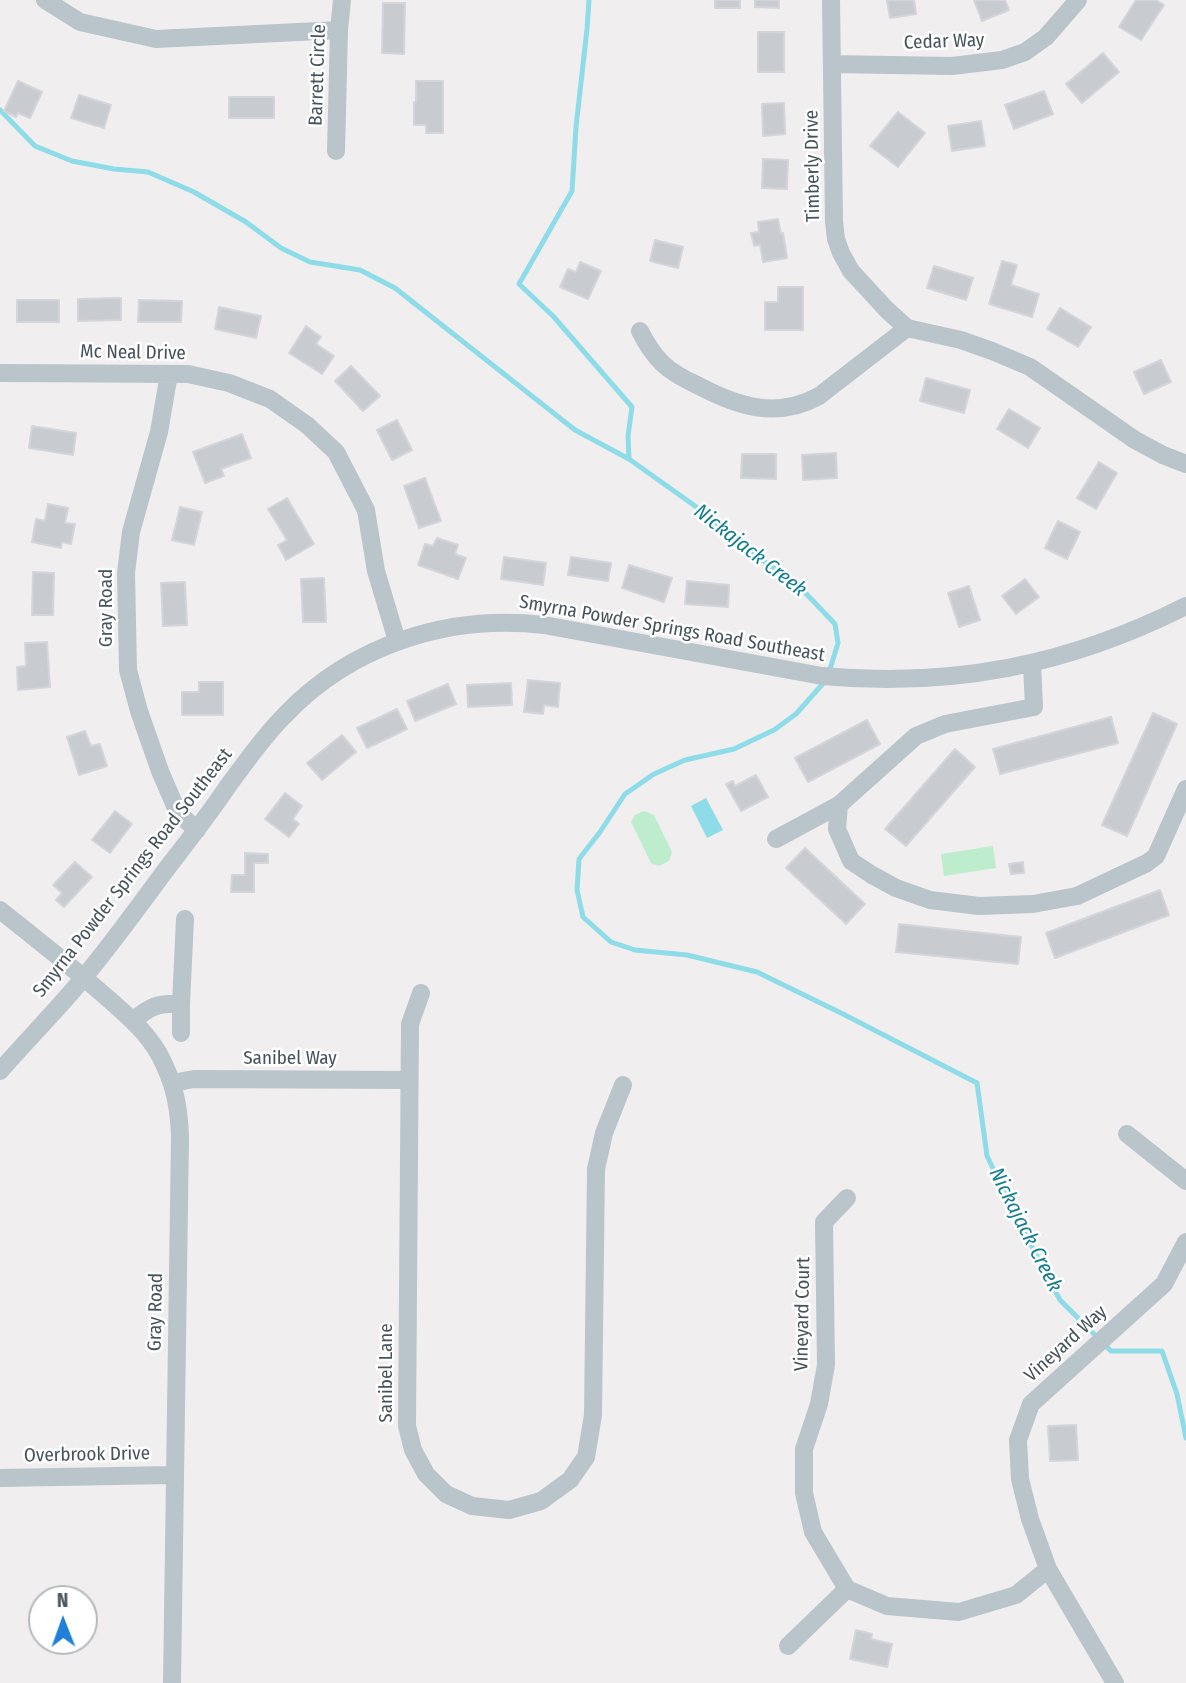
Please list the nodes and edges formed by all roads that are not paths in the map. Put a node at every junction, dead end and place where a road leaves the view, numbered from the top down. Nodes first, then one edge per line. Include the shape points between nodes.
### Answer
1 (45, 0) edge
2 (342, 0) edge
3 (831, 0) edge
4 (1078, 0) edge
5 (339, 30) junction
6 (832, 64) junction
7 (336, 151) dead end
8 (907, 328) junction
9 (640, 331) dead end
10 (0, 373) edge
11 (169, 374) junction
12 (1186, 464) edge
13 (1186, 606) edge
14 (397, 641) junction
15 (1032, 664) junction
16 (1186, 789) edge
17 (839, 805) junction
18 (197, 830) junction
19 (776, 839) dead end
20 (0, 910) edge
21 (185, 919) dead end
22 (84, 977) junction
23 (421, 993) dead end
24 (181, 1004) junction
25 (133, 1021) junction
26 (181, 1033) dead end
27 (0, 1071) edge
28 (409, 1080) junction
29 (172, 1083) junction
30 (623, 1085) dead end
31 (1127, 1134) dead end
32 (1186, 1181) edge
33 (847, 1198) dead end
34 (1186, 1242) edge
35 (174, 1475) junction
36 (0, 1478) edge
37 (1048, 1569) junction
38 (847, 1589) junction
39 (788, 1646) dead end
40 (172, 1683) edge
41 (1115, 1683) edge

1 - 5 street via 80,22 156,38
2 - 5 street, Barrett Circle
3 - 6 street, Timberly Drive
4 - 6 street, Cedar Way via 1046,37 1002,60 952,66
5 - 7 street, Barrett Circle
6 - 8 street, Timberly Drive via 836,239 851,271
8 - 9 street via 819,396 780,408 743,405 681,377 663,364
8 - 12 street via 961,340 1030,367 1135,440
10 - 11 street, Mc Neal Drive
11 - 14 street, Mc Neal Drive via 229,383 270,399 336,452 366,510 376,571
11 - 18 street, Gray Road via 159,432 131,532 126,573 128,670 178,813
13 - 15 street, Smyrna Powder Springs Road Southeast via 1114,639
14 - 15 street, Smyrna Powder Springs Road Southeast via 464,625 517,622 860,680 919,679
14 - 18 street, Smyrna Powder Springs Road Southeast via 367,654 304,696 261,742
15 - 17 street via 1034,707 945,724 916,736
16 - 17 street via 1156,856 1147,863 1077,896 1033,904 979,906 930,901 872,876 851,861 837,829
17 - 19 street
18 - 22 street, Smyrna Powder Springs Road Southeast
20 - 22 street, Gray Road
21 - 24 street
22 - 25 street, Gray Road
22 - 27 street, Smyrna Powder Springs Road Southeast
23 - 28 street, Sanibel Lane via 410,1024
24 - 25 street via 153,1006
24 - 26 street
25 - 29 street, Gray Road via 158,1053
28 - 29 street, Sanibel Way via 194,1079
28 - 30 street, Sanibel Lane via 407,1426 426,1474 446,1494 472,1506 509,1510 541,1502 570,1480 586,1457 593,1415 596,1170 604,1133
29 - 35 street, Gray Road via 180,1137
31 - 32 street
33 - 38 street, Vineyard Court via 824,1222 826,1365 804,1449 804,1493 813,1532
34 - 37 street, Vineyard Way via 1164,1284 1031,1404 1018,1440 1020,1479
35 - 36 street, Overbrook Drive
35 - 40 street, Gray Road
37 - 38 street via 1016,1595 959,1612 887,1606
37 - 41 street, Vineyard Way
38 - 39 street

